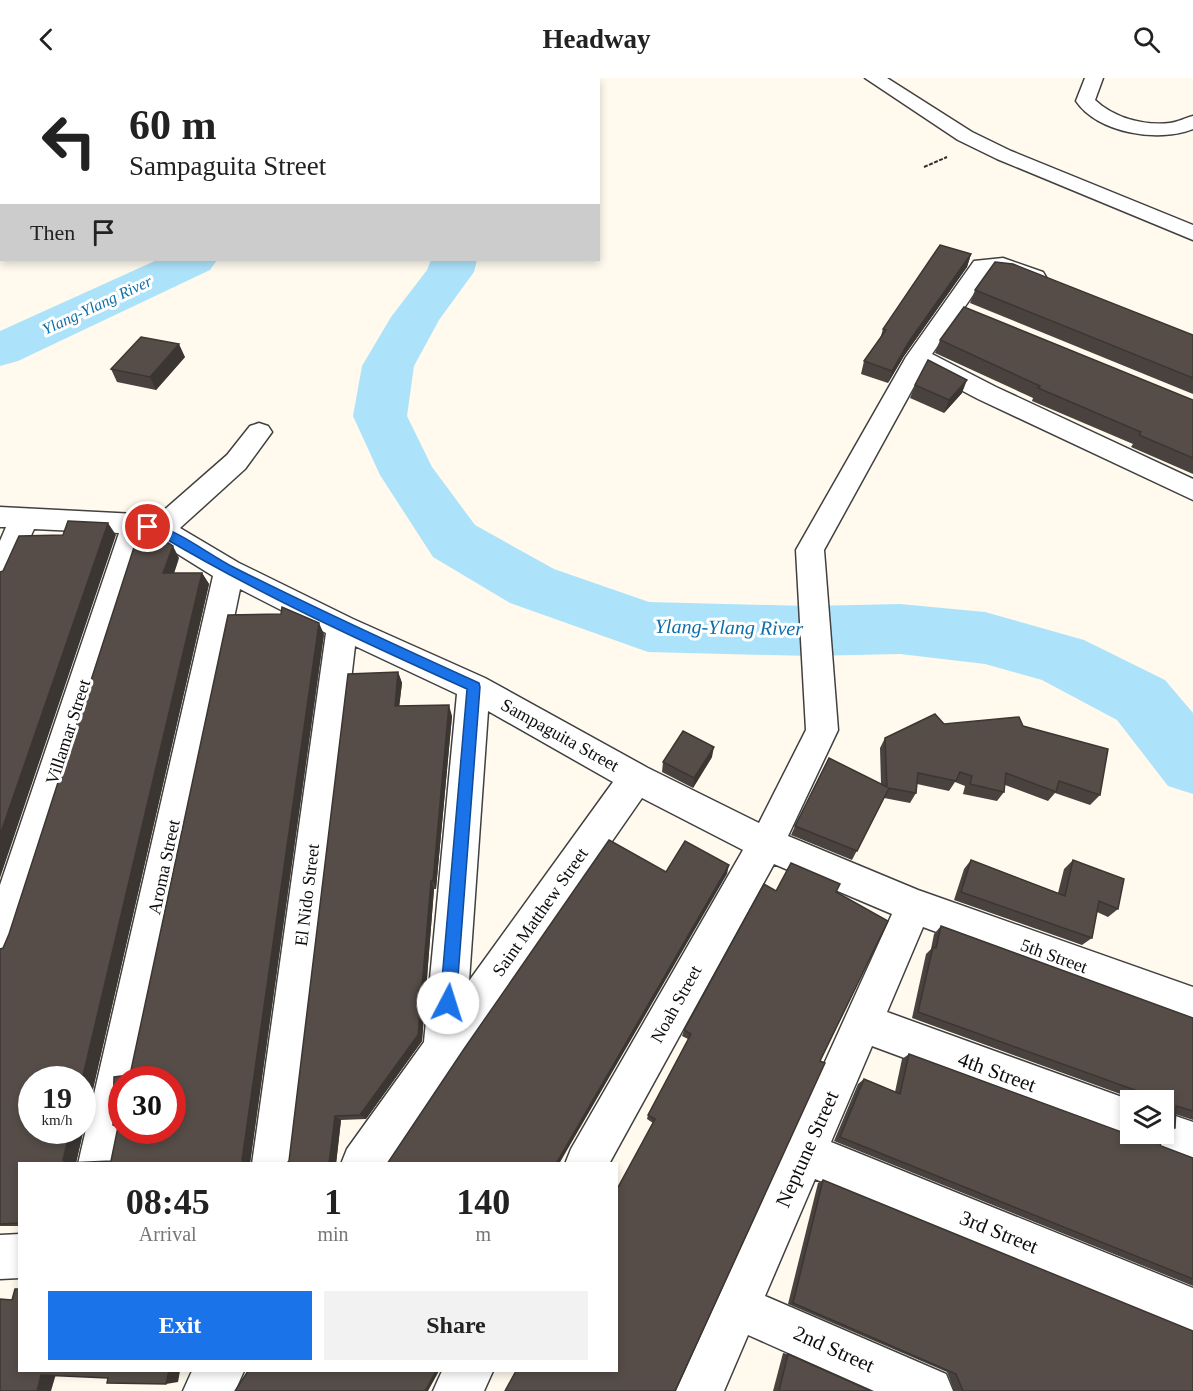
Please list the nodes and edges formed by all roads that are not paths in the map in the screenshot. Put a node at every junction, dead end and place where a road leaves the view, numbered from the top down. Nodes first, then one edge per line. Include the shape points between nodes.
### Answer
1 (874, 78) edge
2 (1094, 78) edge
3 (1193, 122) edge
4 (1193, 233) edge
5 (1061, 287) edge
6 (918, 357) junction
7 (260, 432) dead end
8 (1193, 490) edge
9 (12, 517) edge
10 (148, 527) junction
11 (229, 571) junction
12 (0, 574) edge
13 (342, 627) junction
14 (474, 687) junction
15 (636, 778) junction
16 (766, 844) junction
17 (914, 906) junction
18 (0, 941) edge
19 (1193, 1006) edge
20 (862, 1023) junction
21 (444, 1048) junction
22 (1120, 1117) edge
23 (1174, 1136) edge
24 (1193, 1143) edge
25 (805, 1154) junction
26 (99, 1162) edge
27 (273, 1162) edge
28 (363, 1162) edge
29 (587, 1162) edge
30 (18, 1256) edge
31 (0, 1257) edge
32 (738, 1307) junction
33 (1193, 1311) edge
34 (219, 1372) edge
35 (468, 1372) edge
36 (207, 1391) edge
37 (457, 1391) edge
38 (700, 1391) edge
39 (929, 1391) edge

1 - 4 street via 965,136 1004,155
2 - 3 street via 1085,101 1097,112 1157,129 1185,127
5 - 6 street via 1003,265 982,266 963,311
6 - 8 street
6 - 16 street, Noah Street via 810,550 822,730
7 - 10 street via 236,462
9 - 10 street, Sampaguita Street
9 - 12 street
10 - 11 street, Sampaguita Street
10 - 18 street, Villamar Street
11 - 13 street, Sampaguita Street
11 - 26 street, Aroma Street
13 - 14 street, Sampaguita Street
13 - 27 street, El Nido Street
14 - 15 street, Sampaguita Street
14 - 21 street
15 - 16 street, Sampaguita Street
15 - 21 street, Saint Matthew Street
16 - 17 street, Sampaguita Street
16 - 29 street, Noah Street
17 - 19 street, 5th Street
17 - 20 street, Neptune Street
20 - 22 street, 4th Street
20 - 25 street, Neptune Street
21 - 28 street, Saint Matthew Street
23 - 24 street
25 - 32 street, Neptune Street
25 - 33 street, 3rd Street
30 - 31 street
32 - 38 street, Neptune Street
32 - 39 street, 2nd Street
34 - 36 street
35 - 37 street

